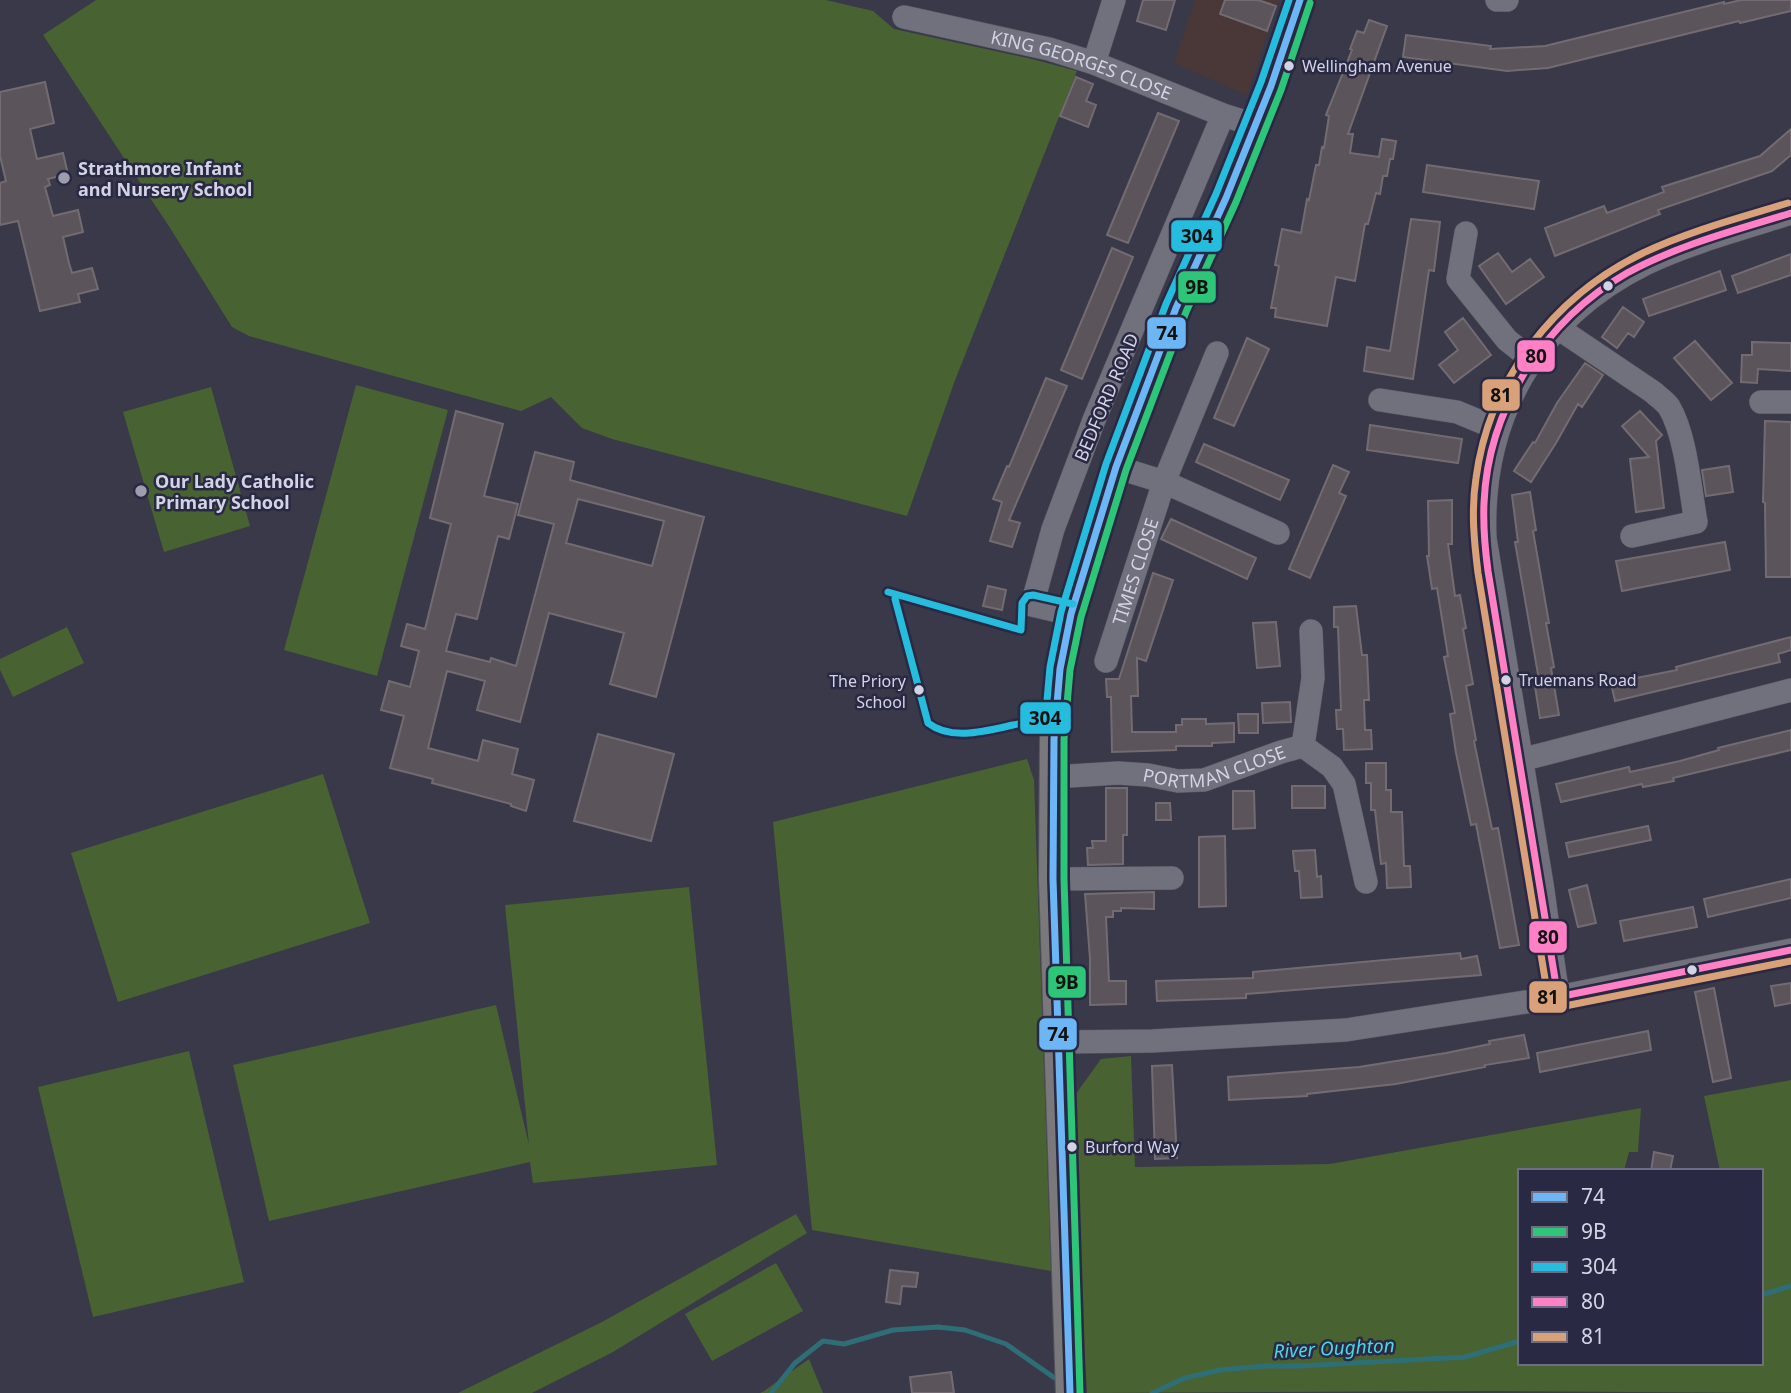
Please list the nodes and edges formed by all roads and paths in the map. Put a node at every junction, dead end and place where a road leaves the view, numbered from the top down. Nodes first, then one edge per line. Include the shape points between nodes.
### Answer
1 (1114, 0) edge
2 (1300, 0) edge
3 (1497, 0) edge
4 (1507, 0) edge
5 (920, 13) edge
6 (1094, 63) junction
7 (1223, 115) junction
8 (1255, 125) junction
9 (1791, 213) edge
10 (1466, 233) dead end
11 (1558, 328) junction
12 (1217, 352) dead end
13 (1532, 360) junction
14 (1380, 400) dead end
15 (1761, 402) dead end
16 (1791, 402) edge
17 (1498, 429) junction
18 (1116, 467) junction
19 (1164, 482) junction
20 (1278, 533) dead end
21 (1632, 536) dead end
22 (1071, 614) junction
23 (1311, 631) dead end
24 (1106, 661) dead end
25 (1791, 690) edge
26 (1303, 747) junction
27 (1521, 760) junction
28 (1053, 777) junction
29 (1172, 878) dead end
30 (1053, 879) junction
31 (1366, 882) dead end
32 (1791, 950) edge
33 (1558, 997) junction
34 (1058, 1042) junction
35 (1070, 1393) edge

1 - 6 street
2 - 8 main road, BEDFORD ROAD
3 - 4 street
5 - 6 street, KING GEORGES CLOSE
6 - 7 street, KING GEORGES CLOSE
7 - 8 street, KING GEORGES CLOSE
7 - 22 street, BEDFORD ROAD via 1053,529 1032,605
8 - 18 main road, BEDFORD ROAD via 1176,308
9 - 11 street via 1645,264 1607,285
10 - 13 street via 1458,279 1507,340
11 - 13 street
11 - 21 street via 1653,392 1667,404 1677,425 1696,522
12 - 19 street, TIMES CLOSE
13 - 17 street
14 - 17 street via 1457,412
15 - 16 street
17 - 27 street via 1486,480 1485,538
18 - 19 street
18 - 22 main road, BEDFORD ROAD
19 - 20 street
19 - 24 street, TIMES CLOSE
22 - 28 main road, BEDFORD ROAD via 1060,669
23 - 26 street via 1313,678
25 - 27 street
26 - 28 street, PORTMAN CLOSE via 1203,780 1118,772
26 - 31 street, PORTMAN CLOSE via 1332,767 1344,784
27 - 33 street
28 - 30 main road, BEDFORD ROAD
29 - 30 street
30 - 34 main road, BEDFORD ROAD
32 - 33 street
33 - 34 street via 1346,1030
34 - 35 main road, BEDFORD ROAD

